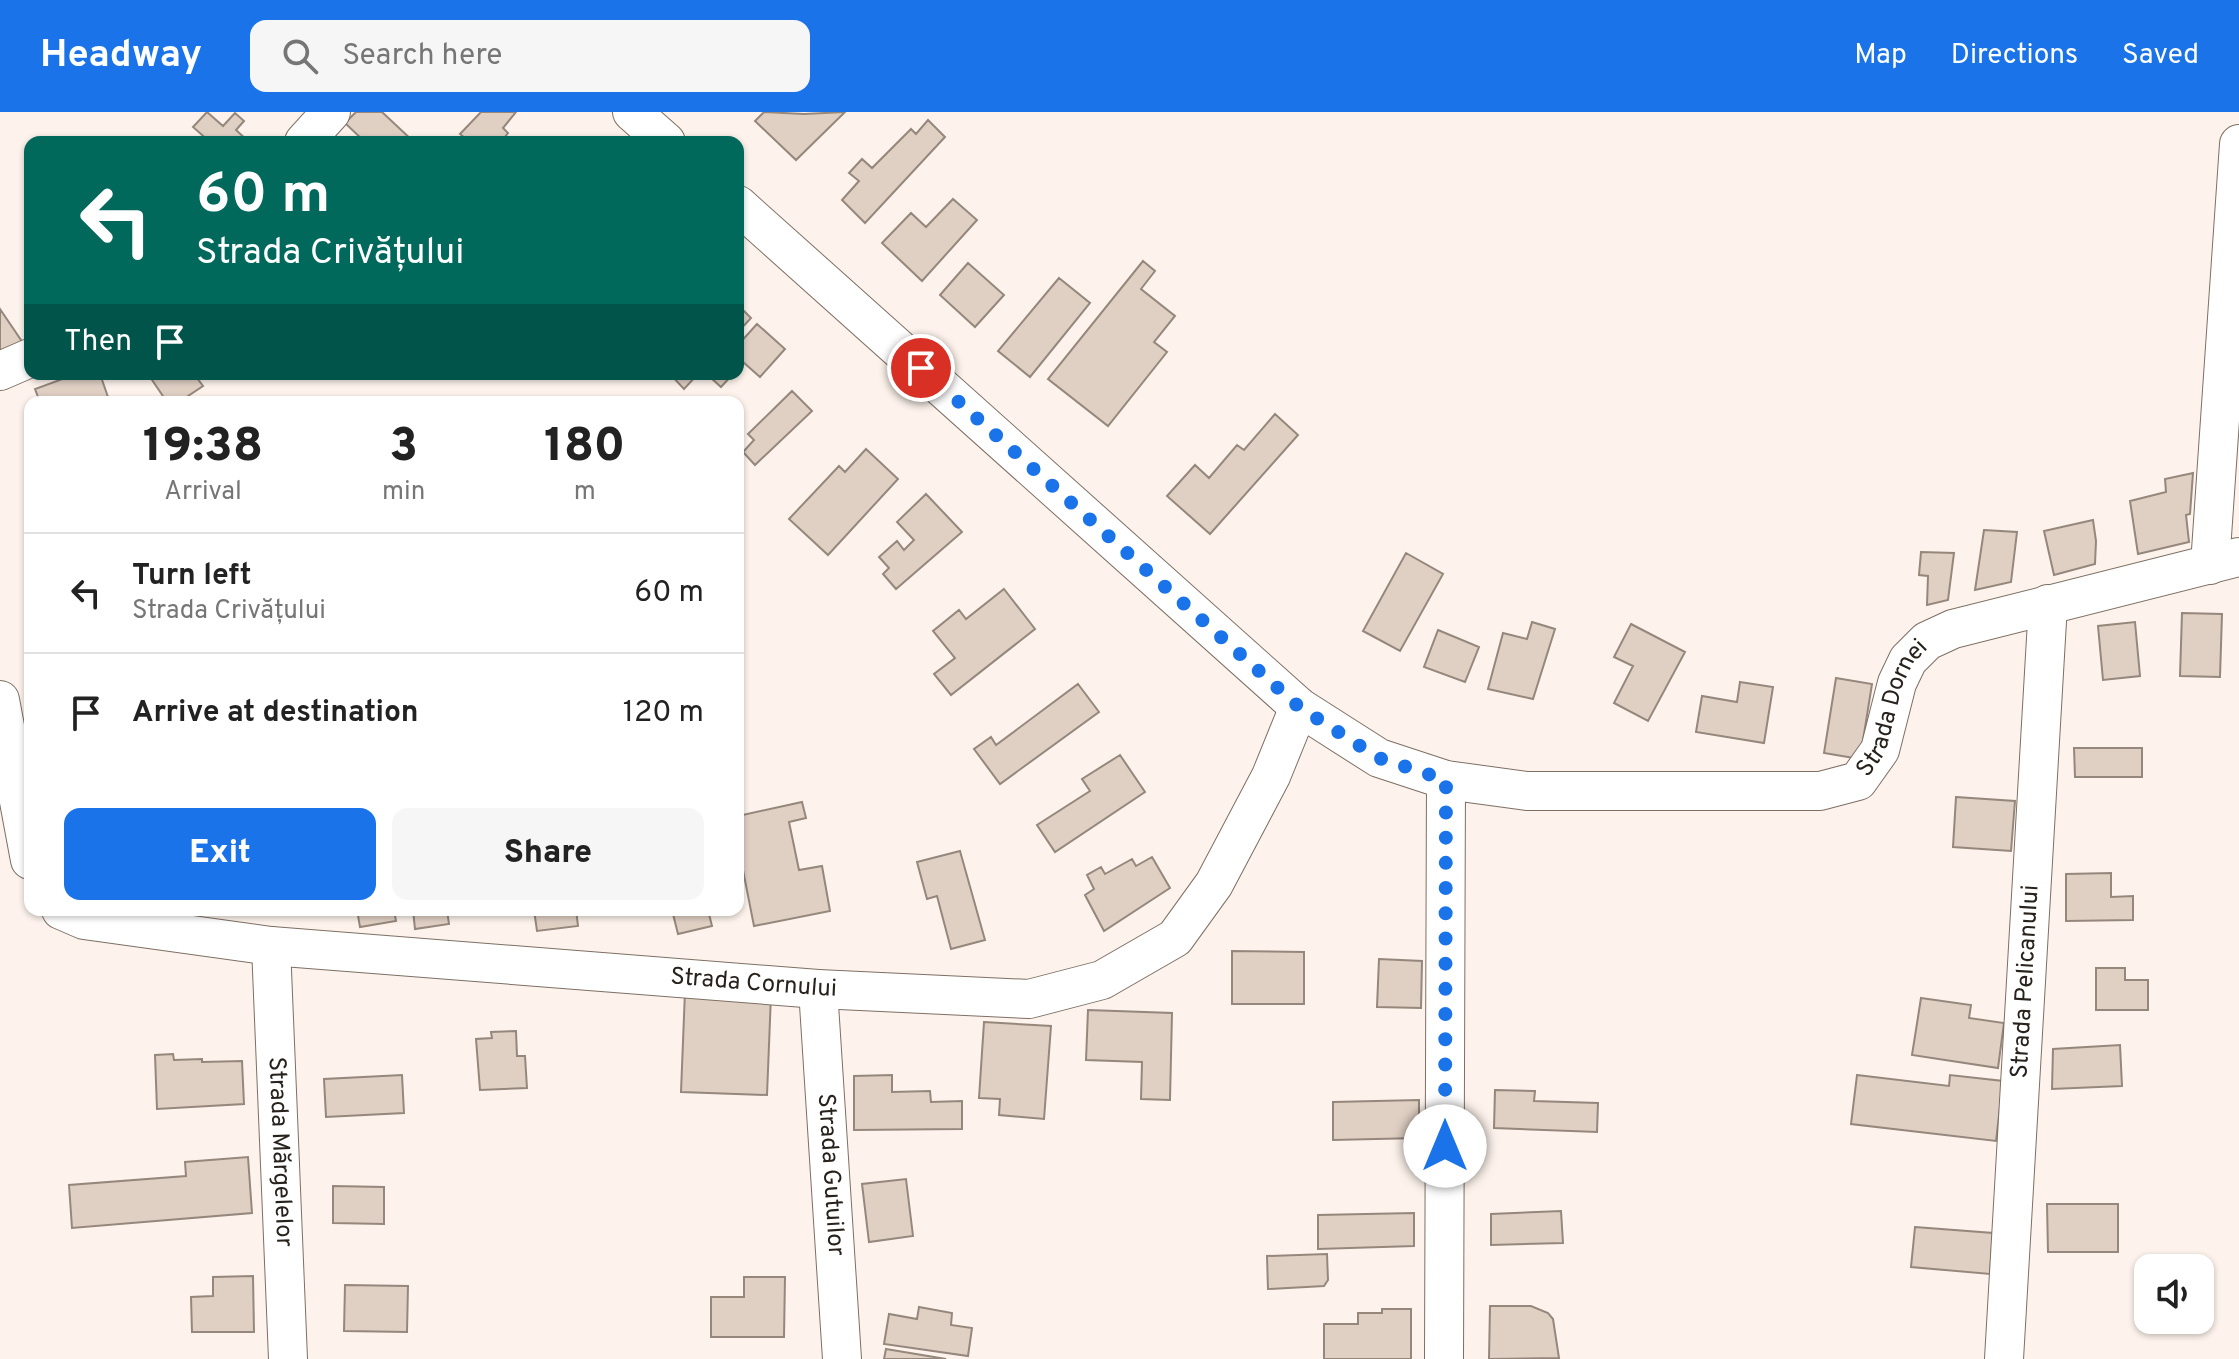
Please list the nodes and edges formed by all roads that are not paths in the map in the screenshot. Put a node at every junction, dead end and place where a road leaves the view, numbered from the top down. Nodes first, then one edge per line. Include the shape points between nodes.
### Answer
1 (331, 112) edge
2 (632, 112) edge
3 (309, 136) edge
4 (659, 136) edge
5 (2239, 144) edge
6 (744, 210) edge
7 (24, 361) edge
8 (0, 371) edge
9 (2224, 561) edge
10 (2048, 604) junction
11 (0, 700) edge
12 (1299, 707) junction
13 (1446, 780) junction
14 (24, 828) edge
15 (75, 916) edge
16 (271, 946) junction
17 (818, 989) junction
18 (288, 1359) edge
19 (842, 1359) edge
20 (1444, 1359) edge
21 (2004, 1359) edge

1 - 3 street
2 - 4 street
5 - 9 street
6 - 12 street, Strada Dornei
7 - 8 street
9 - 10 street, Strada Dornei
10 - 13 street, Strada Dornei via 1927,641 1908,660 1880,750 1858,781 1820,791 1527,791
10 - 21 street, Strada Pelicanului
11 - 14 street
12 - 13 street, Strada Dornei via 1379,758
12 - 17 street, Strada Cornului via 1271,776 1214,884 1175,938 1102,980 1029,999
13 - 20 street
15 - 16 street, Strada Cornului
16 - 17 street, Strada Cornului
16 - 18 street, Strada Mărgelelor
17 - 19 street, Strada Gutuilor

